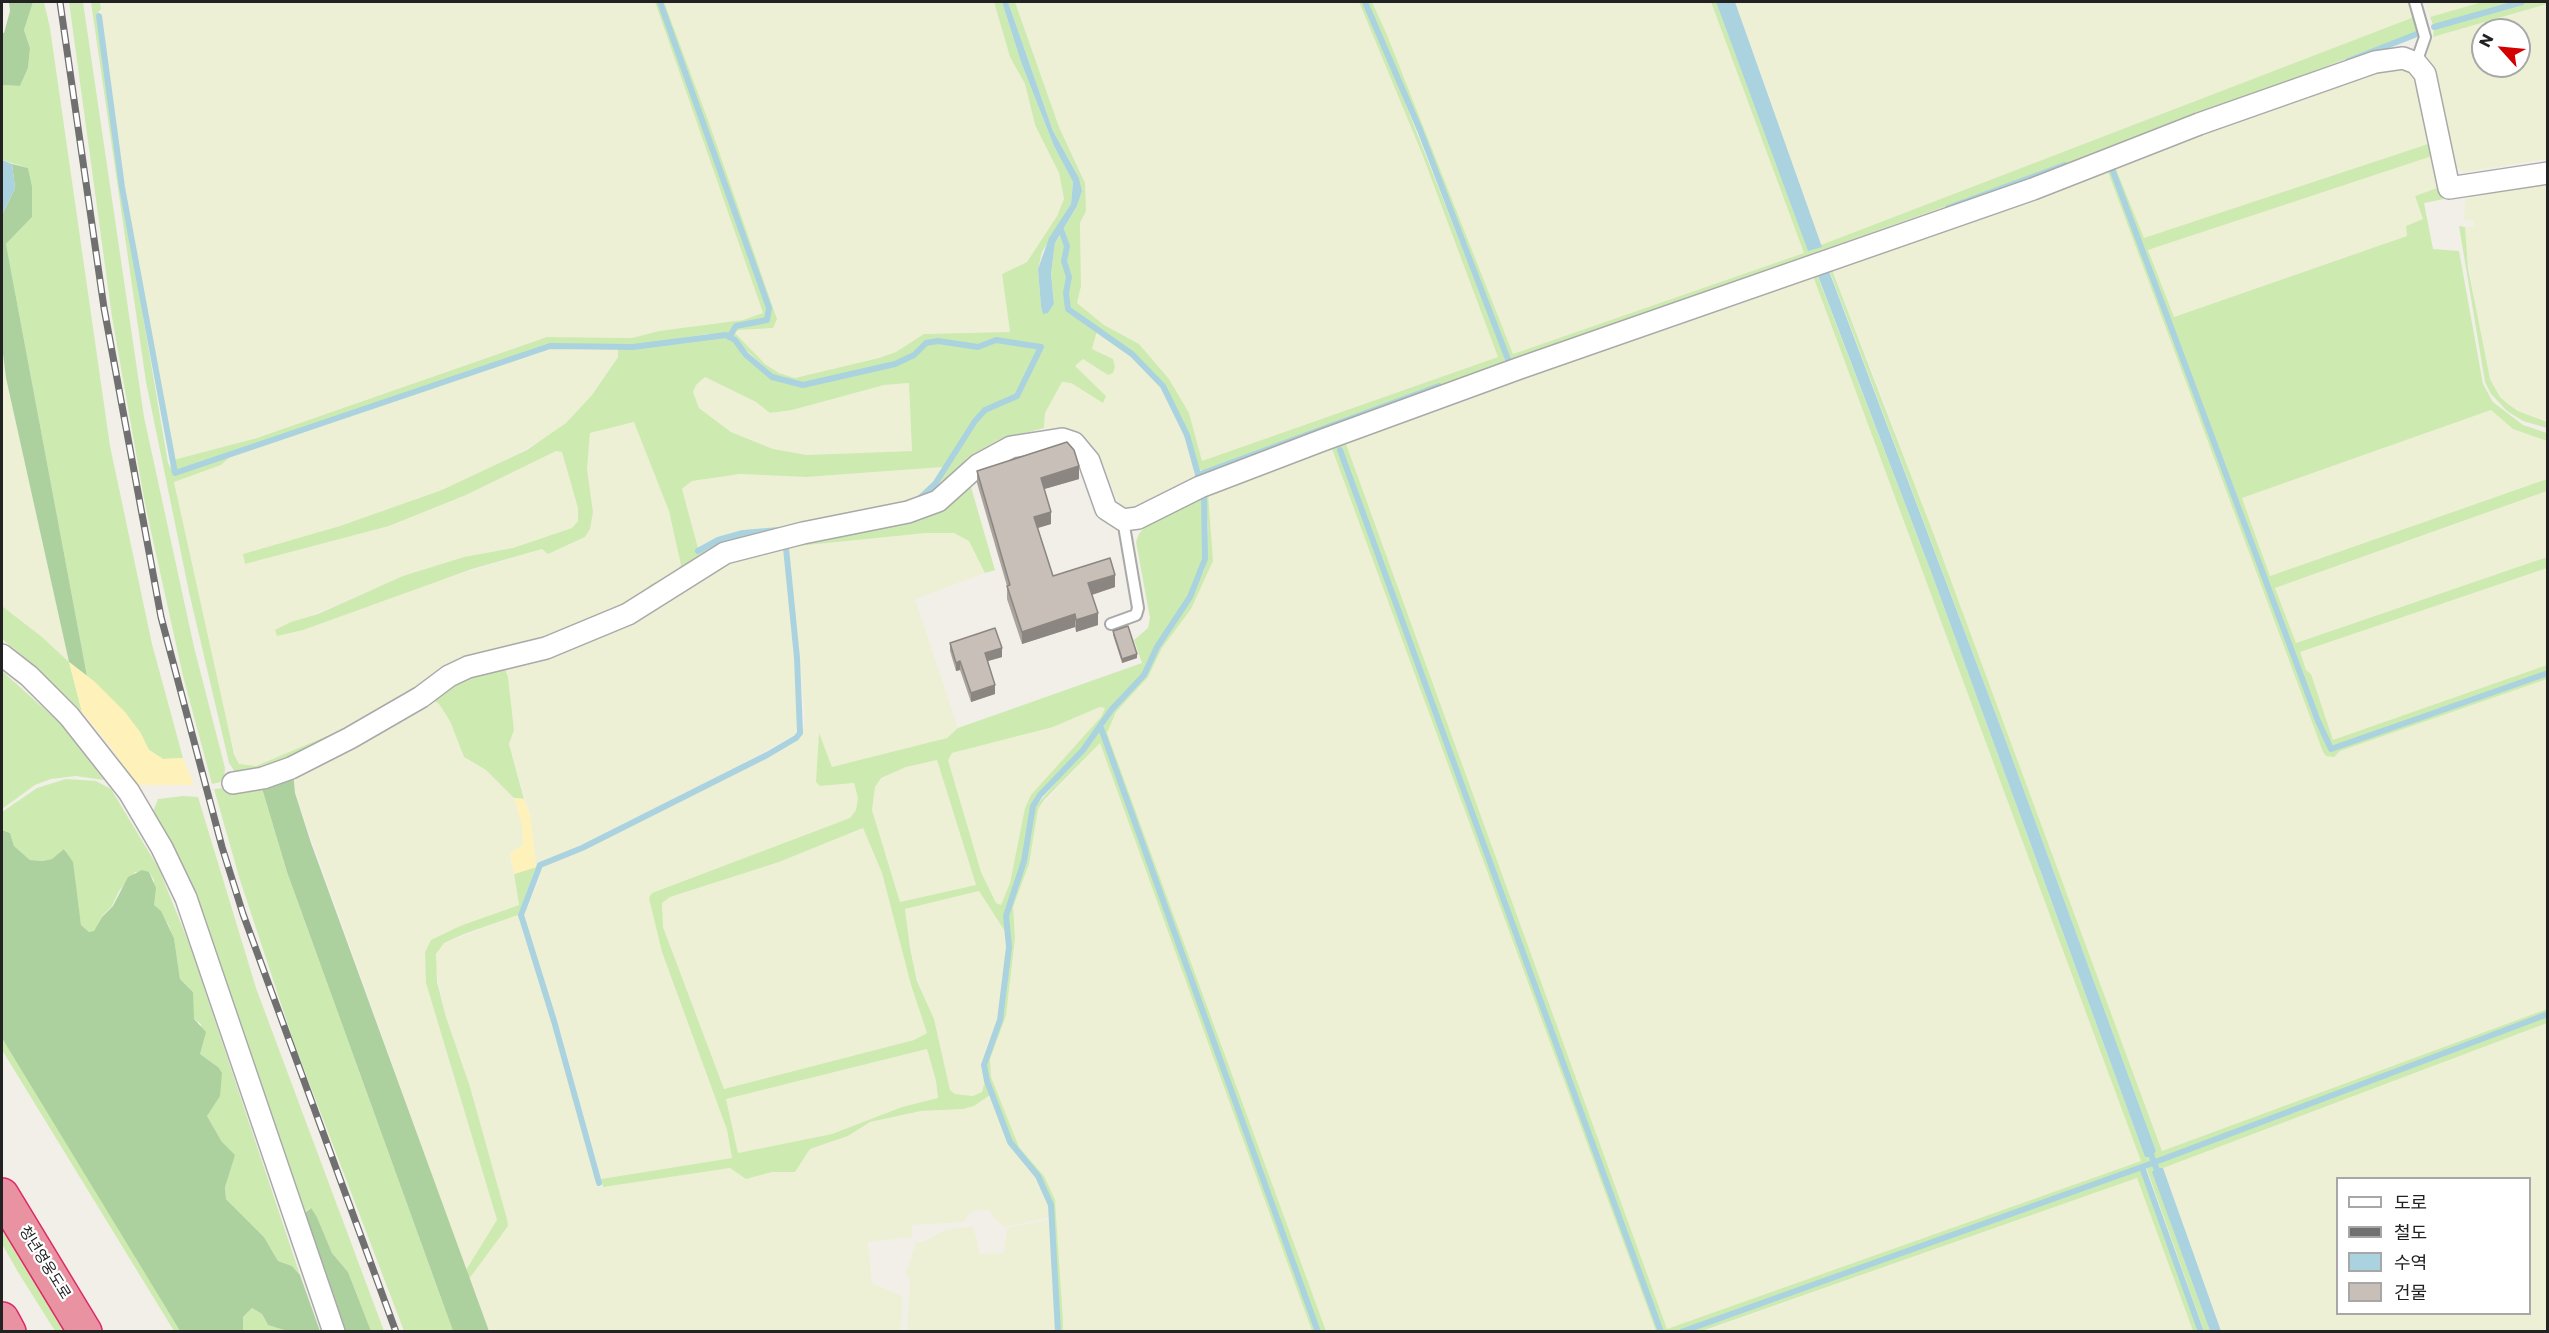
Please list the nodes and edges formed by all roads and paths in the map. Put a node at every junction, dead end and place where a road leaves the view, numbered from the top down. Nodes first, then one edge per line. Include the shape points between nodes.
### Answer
1 (2415, 2) edge
2 (2416, 63) junction
3 (2547, 173) edge
4 (1123, 520) junction
5 (1112, 624) dead end
6 (2, 655) edge
7 (233, 783) dead end
8 (2, 1195) edge
9 (2, 1319) edge
10 (9, 1332) edge
11 (85, 1332) edge
12 (334, 1332) edge

1 - 2 lane via 2425,37
2 - 3 street via 2425,74 2450,188
2 - 4 street via 2403,58 2375,62 2296,88 2033,189 1323,440 1200,487 1138,518
4 - 5 lane via 1138,608 1136,615
4 - 7 street via 1106,508 1089,461 1074,443 1062,439 1011,447 978,465 938,501 908,512 725,553 628,614 576,638 449,675 421,697 291,768
6 - 12 street via 69,716 129,792 162,848 186,898
8 - 11 highway, 청년영웅도로
9 - 10 highway

